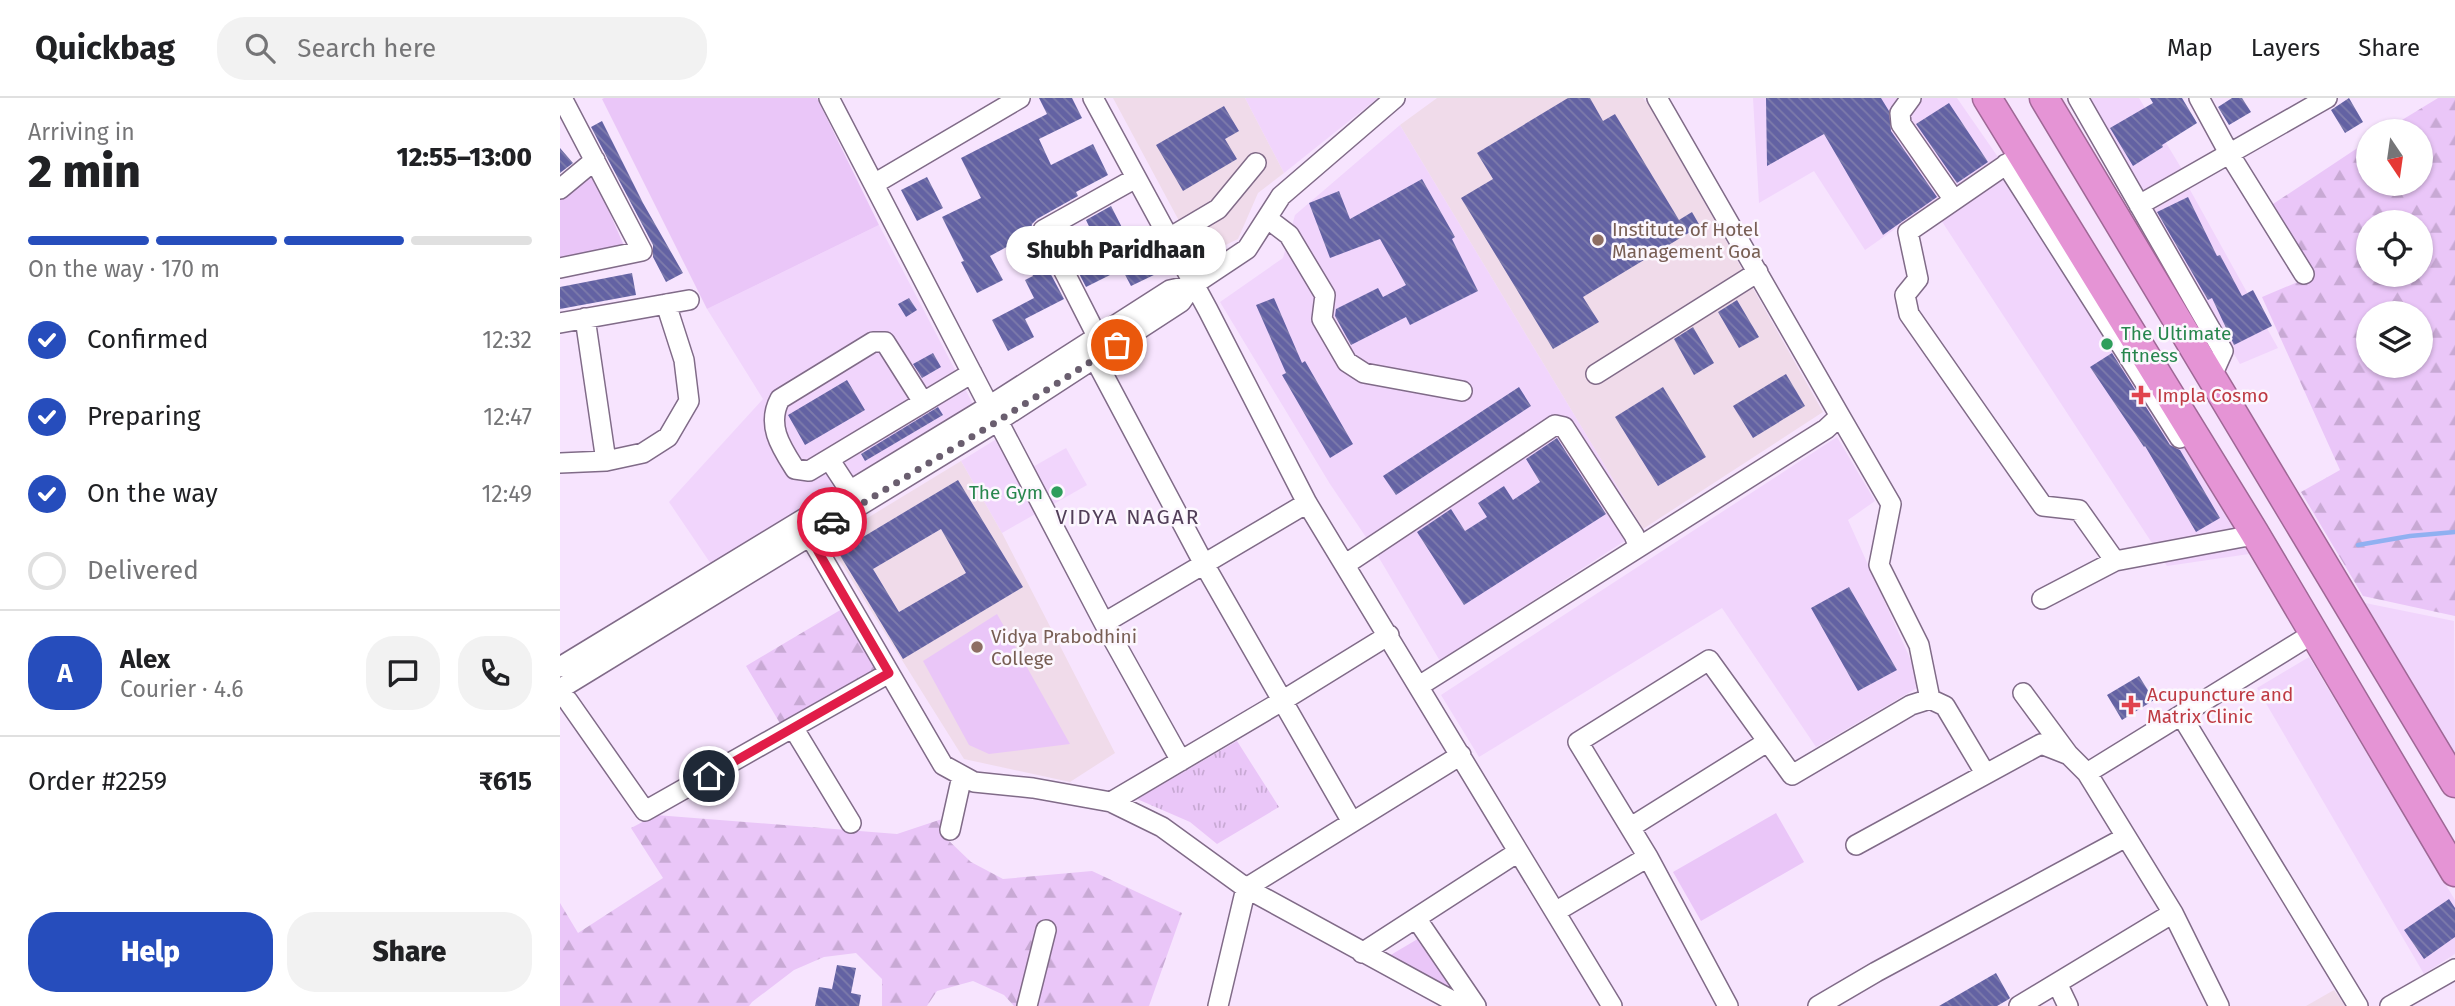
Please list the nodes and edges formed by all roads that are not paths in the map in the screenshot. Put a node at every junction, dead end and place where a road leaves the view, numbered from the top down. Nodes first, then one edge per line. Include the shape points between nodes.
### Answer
1 (829, 98) edge
2 (1020, 98) edge
3 (1093, 98) edge
4 (1395, 98) edge
5 (1657, 98) edge
6 (1911, 98) edge
7 (1987, 98) edge
8 (2044, 98) edge
9 (2078, 98) edge
10 (2199, 98) edge
11 (2316, 101) edge
12 (566, 102) edge
13 (2230, 155) junction
14 (2013, 159) junction
15 (595, 160) junction
16 (1256, 163) dead end
17 (1136, 178) junction
18 (873, 184) junction
19 (560, 189) edge
20 (1954, 200) junction
21 (2139, 205) junction
22 (1268, 219) junction
23 (1169, 238) junction
24 (560, 268) edge
25 (1758, 272) junction
26 (2304, 274) dead end
27 (1194, 285) junction
28 (689, 300) dead end
29 (666, 304) junction
30 (586, 318) junction
31 (560, 323) edge
32 (1098, 338) junction
33 (1095, 359) junction
34 (972, 373) junction
35 (1596, 374) dead end
36 (2211, 377) junction
37 (1462, 391) dead end
38 (923, 402) junction
39 (994, 413) junction
40 (1840, 416) junction
41 (829, 459) junction
42 (606, 461) junction
43 (560, 463) edge
44 (850, 491) junction
45 (1307, 503) junction
46 (805, 528) junction
47 (2248, 534) junction
48 (1639, 547) junction
49 (2115, 561) junction
50 (1204, 564) junction
51 (1346, 564) junction
52 (2042, 599) dead end
53 (1104, 623) junction
54 (2314, 633) junction
55 (1389, 635) junction
56 (560, 667) edge
57 (889, 673) junction
58 (1419, 686) junction
59 (560, 691) edge
60 (2023, 693) dead end
61 (1930, 699) junction
62 (1282, 701) junction
63 (2181, 715) junction
64 (794, 729) junction
65 (1767, 742) junction
66 (1461, 755) junction
67 (2069, 755) junction
68 (1181, 761) junction
69 (2087, 772) junction
70 (1985, 773) junction
71 (962, 776) junction
72 (2455, 783) edge
73 (1111, 802) junction
74 (1352, 821) junction
75 (851, 823) dead end
76 (1631, 827) junction
77 (950, 830) dead end
78 (2126, 837) junction
79 (1856, 845) dead end
80 (1518, 852) junction
81 (1648, 857) junction
82 (2455, 872) edge
83 (1246, 888) junction
84 (1555, 912) junction
85 (2173, 913) junction
86 (1416, 918) junction
87 (1046, 930) dead end
88 (1362, 953) junction
89 (2455, 969) edge
90 (2057, 983) junction
91 (1027, 1006) edge
92 (1218, 1006) edge
93 (1462, 1006) edge
94 (1476, 1006) edge
95 (1612, 1006) edge
96 (1728, 1006) edge
97 (1818, 1006) edge
98 (2019, 1006) edge
99 (2068, 1006) edge
100 (2218, 1006) edge
101 (2358, 1006) edge
102 (2390, 1006) edge

1 - 18 street
2 - 18 street
3 - 17 street
4 - 22 street via 1281,196
5 - 25 street
6 - 20 street via 1900,113 1901,124
7 - 14 highway
8 - 36 highway
9 - 21 street
10 - 13 street
11 - 13 street
12 - 15 street
13 - 21 street
13 - 26 street
14 - 20 street
14 - 47 highway
15 - 19 street
15 - 24 street via 642,251
16 - 23 street via 1218,209
17 - 23 street
17 - 32 street via 1043,230
18 - 34 street
20 - 49 street via 1908,232 1918,279 1905,295 1909,314 2043,506 2079,510
21 - 36 street via 2223,351
22 - 27 street via 1247,249
22 - 37 street via 1289,235 1325,295 1322,319 1347,362 1363,373
23 - 27 street
25 - 35 street
25 - 40 street
27 - 32 street via 1170,290
27 - 33 street via 1181,302
27 - 45 street
28 - 29 street
29 - 30 street
29 - 42 street via 684,360 689,401 668,437 643,453
30 - 31 street
30 - 42 street
32 - 39 street
33 - 39 street
33 - 50 street
34 - 38 street
34 - 39 street
36 - 72 highway
38 - 41 street
38 - 41 street via 885,342 873,342 780,398 774,427 777,441 795,469 809,471
39 - 44 street
39 - 46 street
39 - 53 street
40 - 48 street
40 - 61 street via 1891,504 1879,565 1919,645
41 - 44 street
42 - 43 street
44 - 46 street
45 - 50 street
45 - 51 street
46 - 56 street
46 - 57 street
46 - 59 street
47 - 49 street
47 - 54 highway
48 - 51 street via 1564,427 1555,425
48 - 58 street
49 - 52 street
50 - 53 street
50 - 62 street
51 - 55 street
53 - 68 street
54 - 63 street
54 - 82 highway
55 - 58 street
55 - 62 street
57 - 64 street
57 - 71 street via 943,765
58 - 66 street
59 - 64 street via 645,811
60 - 67 street
61 - 65 street via 1911,705 1792,775
61 - 70 street via 1945,706
62 - 68 street
62 - 74 street
63 - 69 street
63 - 101 street
64 - 75 street
65 - 76 street
65 - 76 street via 1709,660 1600,728 1578,742
66 - 74 street
66 - 80 street
67 - 69 street
67 - 70 street via 2041,744
68 - 73 street
69 - 78 street
70 - 79 street
71 - 73 street via 974,782
71 - 77 street
73 - 83 street via 1162,827
74 - 83 street
76 - 81 street
78 - 85 street
78 - 97 street
80 - 84 street
80 - 86 street
81 - 84 street
81 - 96 street
83 - 88 street
83 - 92 street
84 - 95 street
85 - 90 street
85 - 100 street
86 - 88 street
86 - 94 street
87 - 91 street
88 - 93 street
89 - 102 street
90 - 98 street
90 - 99 street

